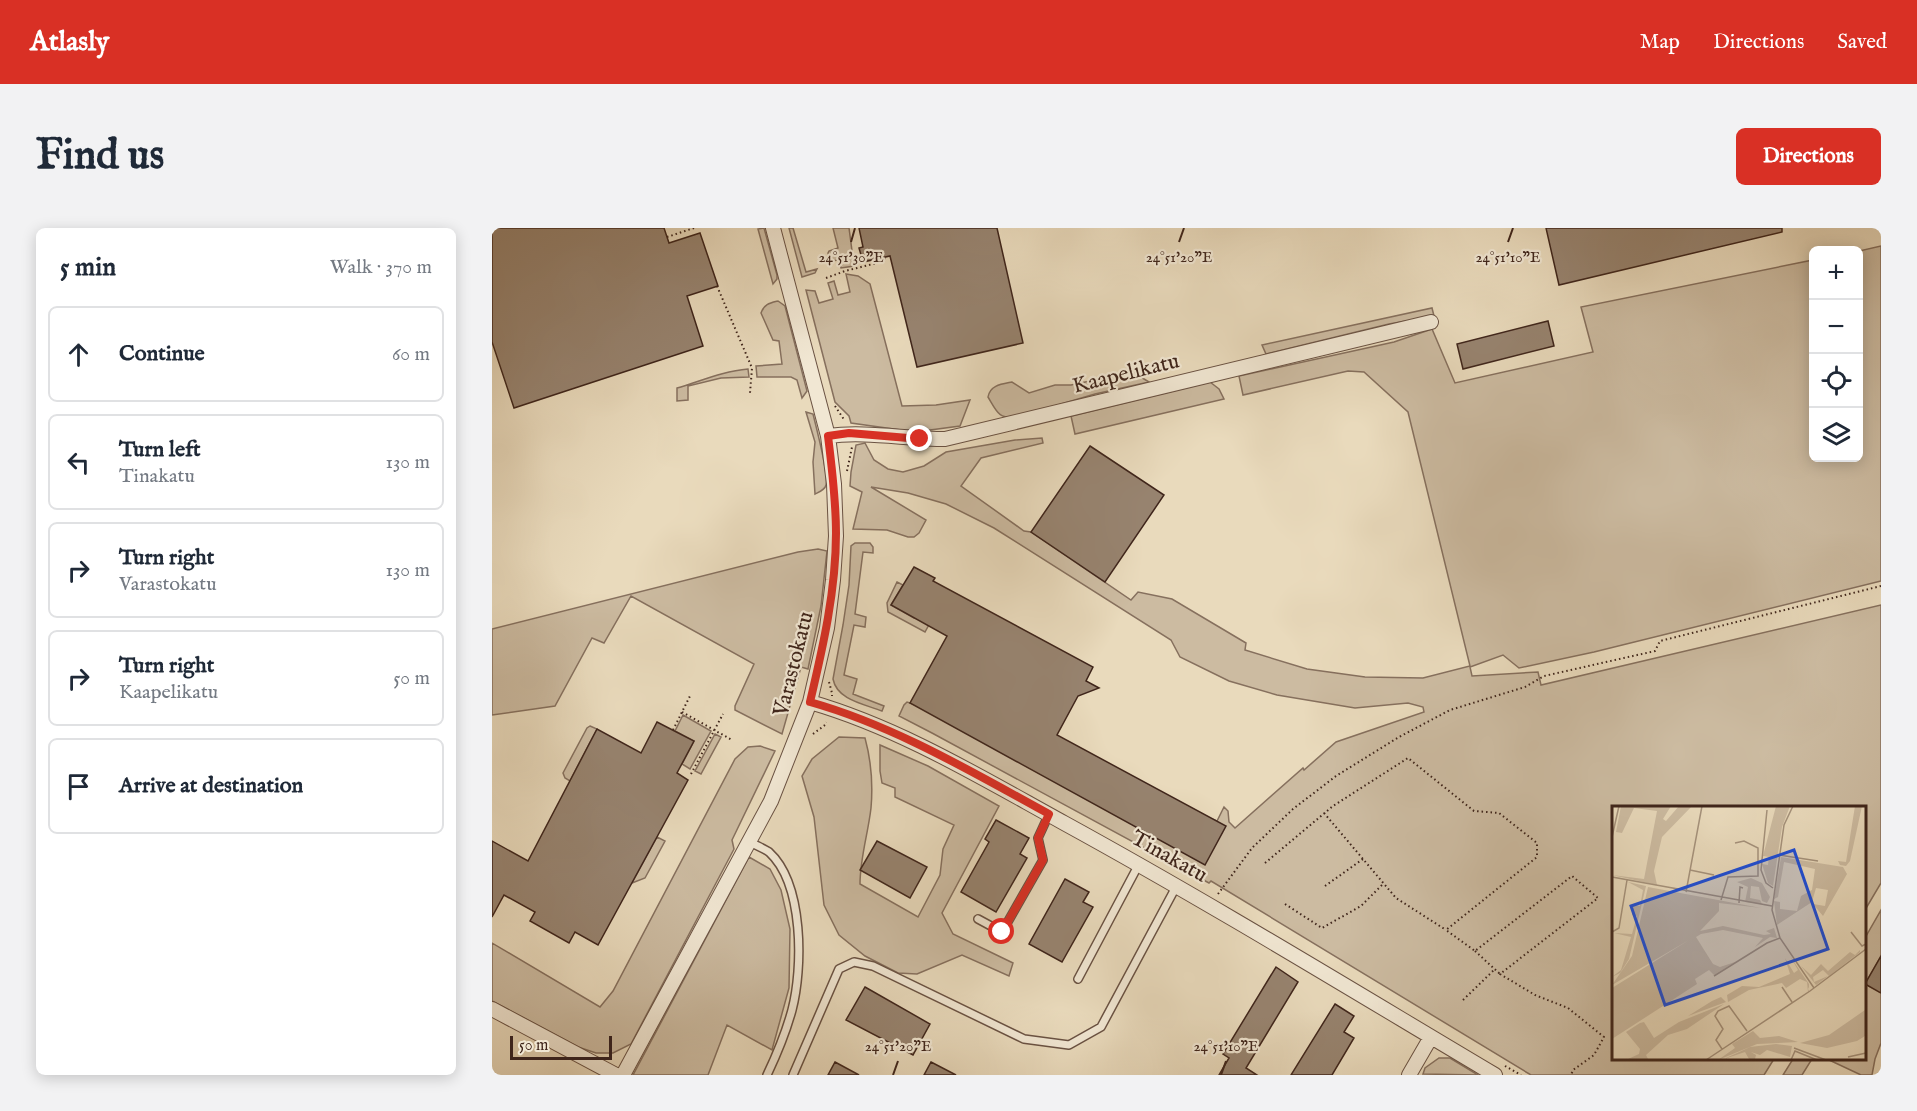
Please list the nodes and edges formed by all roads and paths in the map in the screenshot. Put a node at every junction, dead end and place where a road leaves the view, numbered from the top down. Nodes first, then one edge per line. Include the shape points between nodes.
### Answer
1 (694, 228) edge
2 (773, 228) edge
3 (667, 237) dead end
4 (884, 257) dead end
5 (826, 278) dead end
6 (717, 286) dead end
7 (1431, 322) dead end
8 (750, 393) dead end
9 (828, 436) junction
10 (1881, 586) edge
11 (690, 696) dead end
12 (810, 702) junction
13 (682, 712) junction
14 (723, 714) dead end
15 (673, 730) dead end
16 (714, 730) junction
17 (732, 740) dead end
18 (691, 774) dead end
19 (1324, 813) junction
20 (1049, 814) junction
21 (748, 841) junction
22 (1363, 858) junction
23 (1265, 863) dead end
24 (1139, 864) junction
25 (1384, 883) junction
26 (1177, 885) junction
27 (1325, 886) dead end
28 (1218, 894) dead end
29 (1285, 904) dead end
30 (978, 919) dead end
31 (1446, 930) junction
32 (1475, 951) junction
33 (1495, 969) junction
34 (1500, 974) junction
35 (1078, 979) dead end
36 (1463, 1000) dead end
37 (492, 1009) edge
38 (1431, 1037) junction
39 (616, 1075) edge
40 (623, 1075) edge
41 (767, 1075) edge
42 (793, 1075) edge
43 (1409, 1075) edge
44 (1495, 1075) edge
45 (1571, 1075) edge

1 - 3 path
2 - 9 street, Varastokatu
4 - 5 path via 885,261
6 - 8 path via 752,368
7 - 9 street, Kaapelikatu via 945,439 849,433
9 - 12 street, Varastokatu via 836,500 835,558 827,628
10 - 28 path via 1660,640 1655,651 1544,676 1525,687 1450,710 1336,776 1293,809 1252,848
11 - 13 path
12 - 20 street, Tinakatu via 909,740
12 - 21 street, Varastokatu via 771,801
13 - 15 path
13 - 16 path
14 - 16 path
16 - 17 path
16 - 18 path
19 - 22 path
19 - 23 path
19 - 31 path via 1408,758 1474,811 1500,813 1537,843 1537,857
20 - 24 street, Tinakatu
20 - 30 lane via 1038,838 1043,860 1002,932
21 - 40 street, Varastokatu
21 - 41 lane via 768,851 775,860 793,893 796,910 799,957 792,1009
22 - 25 path
22 - 27 path
24 - 26 street, Tinakatu
24 - 35 lane
25 - 29 path via 1361,906 1322,928
25 - 31 path via 1396,898
26 - 38 street, Tinakatu
26 - 42 lane via 1101,1027 1069,1045 1024,1039 873,966 854,962 839,969
31 - 32 path
32 - 33 path
32 - 34 path via 1572,876 1598,898
33 - 34 path
33 - 36 path
34 - 45 path via 1535,995 1568,1008 1604,1037 1594,1055
37 - 39 street
38 - 43 street
38 - 44 street, Tinakatu

